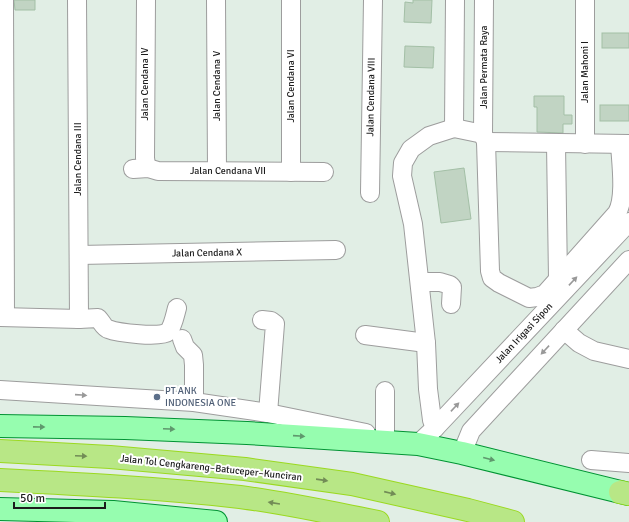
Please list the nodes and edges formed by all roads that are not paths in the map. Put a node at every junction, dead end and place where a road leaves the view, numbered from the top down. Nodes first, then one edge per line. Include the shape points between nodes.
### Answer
1 (4, 0) edge
2 (77, 0) edge
3 (146, 0) edge
4 (216, 0) edge
5 (291, 0) edge
6 (373, 0) edge
7 (455, 0) edge
8 (484, 0) edge
9 (585, 0) edge
10 (454, 128) junction
11 (485, 138) junction
12 (556, 144) junction
13 (585, 144) junction
14 (625, 144) edge
15 (141, 169) joint
16 (217, 172) junction
17 (291, 172) junction
18 (324, 172) dead end
19 (370, 193) dead end
20 (629, 222) edge
21 (336, 250) dead end
22 (79, 255) junction
23 (629, 260) edge
24 (558, 279) junction
25 (420, 282) junction
26 (451, 304) dead end
27 (176, 308) dead end
28 (3, 317) edge
29 (79, 319) junction
30 (262, 320) dead end
31 (564, 330) junction
32 (365, 335) dead end
33 (182, 339) dead end
34 (426, 344) junction
35 (629, 359) edge
36 (0, 390) edge
37 (386, 391) dead end
38 (194, 402) junction
39 (268, 413) junction
40 (0, 426) edge
41 (385, 437) junction
42 (426, 439) junction
43 (0, 451) edge
44 (457, 452) junction
45 (591, 460) dead end
46 (629, 463) edge
47 (0, 480) edge
48 (626, 493) edge
49 (0, 509) edge
50 (216, 522) edge
51 (378, 522) edge
52 (513, 522) edge

1 - 28 street
2 - 22 street, Jalan Cendana III
3 - 15 street, Jalan Cendana IV via 146,165
4 - 16 street, Jalan Cendana V
5 - 17 street, Jalan Cendana VI
6 - 19 street, Jalan Cendana VIII via 375,168
7 - 10 street
8 - 11 street, Jalan Permata Raya
9 - 13 street, Jalan Mahoni I
10 - 11 street
10 - 25 street via 429,136 411,149 403,164 402,176 413,224
11 - 12 street
11 - 24 street, Jalan Permata Raya via 492,278 529,298 545,294
12 - 13 street
12 - 24 street
13 - 14 street
14 - 24 street via 621,206
15 - 16 street, Jalan Cendana VII
16 - 17 street, Jalan Cendana VII
17 - 18 street, Jalan Cendana VII
42 -> 20 street, Jalan Irigasi Sipon
21 - 22 street, Jalan Cendana X
22 - 29 street, Jalan Cendana III
23 - 31 street
25 - 26 street via 450,285
25 - 34 street
27 - 29 street via 169,331 164,334 120,332 107,329 98,318
28 - 29 street
30 - 39 street via 275,324
31 - 35 street via 579,343 594,351
31 -> 44 street via 471,431
32 - 34 street
33 - 38 street via 185,347 193,355
34 - 42 street via 432,420
36 -> 38 street
37 - 41 street
38 - 39 street
39 - 41 street
40 -> 42 main road
41 - 42 street
42 - 44 main road
43 -> 52 highway, Jalan Tol Cengkareng–Batuceper–Kunciran via 110,457 245,469 352,484
44 -> 48 main road
45 - 46 street
51 -> 47 highway via 233,497 110,485
49 - 50 main road via 113,512

